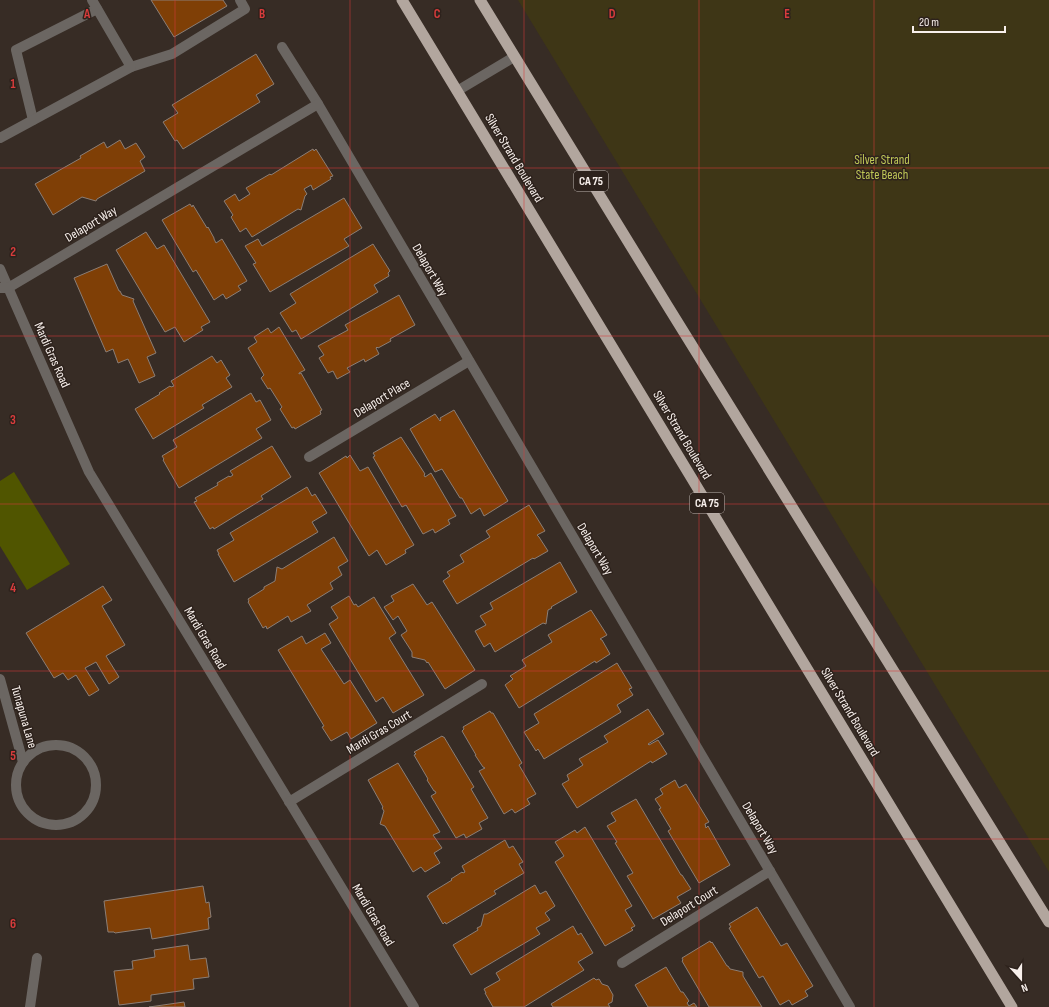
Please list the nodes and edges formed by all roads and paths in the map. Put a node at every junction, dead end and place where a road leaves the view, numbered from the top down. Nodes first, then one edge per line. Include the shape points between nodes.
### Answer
1 (240, 0) edge
2 (402, 0) edge
3 (480, 0) edge
4 (95, 4) edge
5 (282, 47) dead end
6 (514, 57) junction
7 (131, 67) junction
8 (457, 91) junction
9 (318, 104) junction
10 (33, 120) junction
11 (0, 138) edge
12 (0, 269) edge
13 (4, 288) edge
14 (468, 361) junction
15 (309, 457) dead end
16 (0, 679) edge
17 (482, 684) dead end
18 (23, 762) junction
19 (289, 802) junction
20 (770, 871) junction
21 (1049, 922) edge
22 (37, 958) dead end
23 (622, 963) dead end
24 (30, 1007) edge
25 (414, 1007) edge
26 (850, 1007) edge
27 (1012, 1007) edge

1 - 7 street via 245,9 172,54
2 - 8 highway, Silver Strand Boulevard / CA 75
3 - 6 highway, CA 75
4 - 7 street
4 - 10 street via 16,50
5 - 9 street, Delaport Way
6 - 8 street
6 - 21 highway, CA 75
7 - 10 street
8 - 27 highway, Silver Strand Boulevard / CA 75
9 - 13 street, Delaport Way
9 - 14 street, Delaport Way
10 - 11 street
12 - 13 street, Mardi Gras Road
13 - 19 street, Mardi Gras Road via 89,472
14 - 15 street, Delaport Place
14 - 20 street, Delaport Way
16 - 18 street, Tunapuna Lane
17 - 19 street, Mardi Gras Court
18 - 18 street, Tunapuna Lane via 32,753 56,745 68,747 79,753 94,773 96,785 94,798 87,810 77,819 51,825 27,813 19,801 16,788
19 - 25 street, Mardi Gras Road
20 - 23 street, Delaport Court
20 - 26 street, Delaport Way
22 - 24 street

